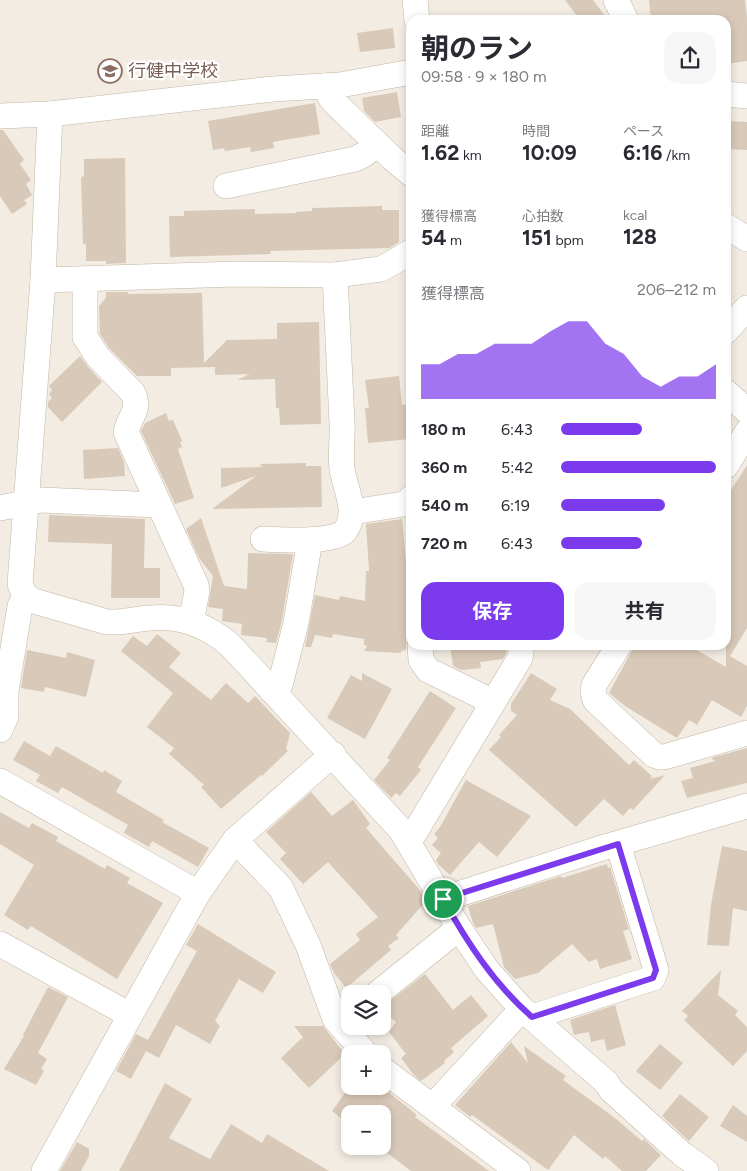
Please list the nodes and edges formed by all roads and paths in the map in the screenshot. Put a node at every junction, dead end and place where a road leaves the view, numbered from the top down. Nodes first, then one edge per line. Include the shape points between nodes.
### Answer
1 (415, 0) edge
2 (616, 0) edge
3 (416, 15) edge
4 (624, 15) edge
5 (406, 73) edge
6 (325, 86) junction
7 (731, 94) edge
8 (747, 96) edge
9 (50, 114) junction
10 (0, 116) edge
11 (378, 144) junction
12 (406, 169) edge
13 (226, 186) dead end
14 (731, 229) edge
15 (747, 239) edge
16 (406, 255) edge
17 (335, 275) junction
18 (85, 279) junction
19 (43, 280) junction
20 (747, 308) edge
21 (731, 326) edge
22 (731, 397) edge
23 (747, 411) edge
24 (747, 432) edge
25 (731, 458) edge
26 (26, 504) junction
27 (159, 505) junction
28 (406, 507) edge
29 (0, 508) edge
30 (352, 512) junction
31 (264, 539) dead end
32 (310, 540) junction
33 (25, 596) junction
34 (191, 622) junction
35 (420, 650) edge
36 (521, 650) edge
37 (616, 650) edge
38 (273, 692) junction
39 (493, 702) junction
40 (0, 730) edge
41 (747, 733) edge
42 (333, 754) junction
43 (0, 781) edge
44 (747, 806) edge
45 (235, 840) junction
46 (409, 842) junction
47 (618, 844) junction
48 (198, 893) junction
49 (443, 899) junction
50 (459, 928) junction
51 (0, 944) edge
52 (388, 985) edge
53 (527, 1013) junction
54 (130, 1015) junction
55 (358, 1045) edge
56 (391, 1076) edge
57 (433, 1106) junction
58 (44, 1171) edge
59 (518, 1171) edge
60 (706, 1171) edge

1 - 3 street
2 - 4 street
5 - 6 street
6 - 9 street
6 - 11 street via 337,105
7 - 8 street
9 - 10 street
9 - 19 street
11 - 12 street
11 - 13 street via 355,159
14 - 15 street
16 - 17 street via 381,269
17 - 18 street via 237,274
17 - 30 street via 342,468
18 - 19 street
18 - 27 street via 85,337 98,356 134,393 136,409 126,432
19 - 26 street
20 - 21 street
22 - 23 street
24 - 25 street
26 - 27 street via 41,500
26 - 29 street
26 - 33 street via 20,584
27 - 34 street via 196,585
28 - 30 street
30 - 32 street via 350,521 339,536
31 - 32 street
32 - 38 street via 296,623 280,685
33 - 34 street via 107,622 150,618
33 - 40 street via 20,606 6,691 6,716
34 - 38 street via 224,640
35 - 39 street via 424,667
36 - 39 street via 520,658
37 - 41 street via 594,685 595,700 654,755 664,756
38 - 42 street
39 - 46 street
42 - 45 street
42 - 46 street via 402,830
43 - 48 street
44 - 47 street
45 - 48 street
45 - 55 street via 281,888 308,945 335,1019
46 - 49 street
47 - 49 street
47 - 53 street via 656,970 653,978
48 - 54 street
49 - 50 street
50 - 52 street
50 - 53 street via 487,970
51 - 54 street
53 - 57 street
53 - 60 street via 682,1154
54 - 58 street
56 - 57 street
57 - 59 street

